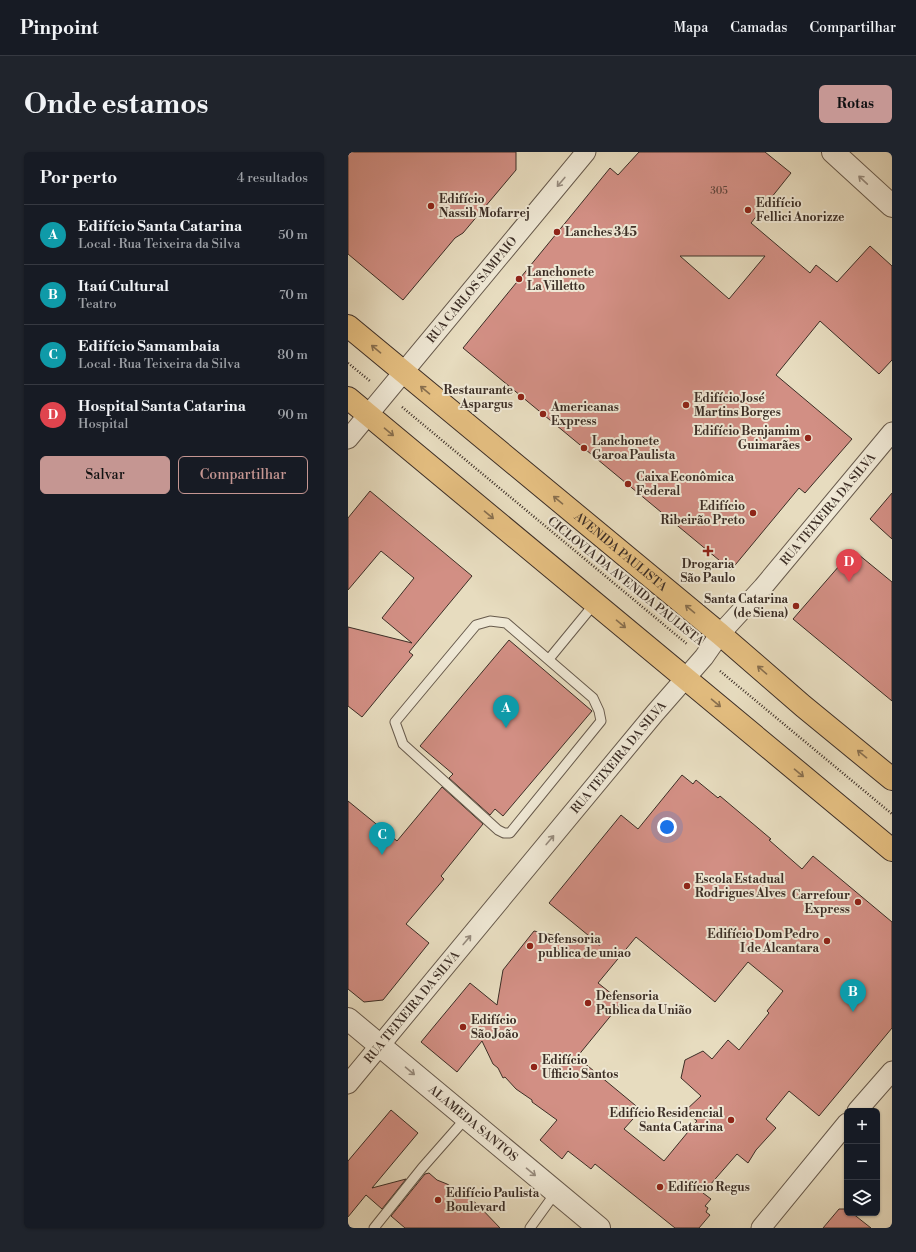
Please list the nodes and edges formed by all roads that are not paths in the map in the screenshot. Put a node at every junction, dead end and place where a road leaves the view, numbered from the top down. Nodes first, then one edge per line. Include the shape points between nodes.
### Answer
1 (586, 152) edge
2 (832, 152) edge
3 (892, 206) edge
4 (348, 326) edge
5 (404, 372) junction
6 (348, 398) edge
7 (368, 415) junction
8 (892, 432) edge
9 (348, 439) edge
10 (596, 603) junction
11 (720, 634) junction
12 (549, 659) junction
13 (686, 678) junction
14 (892, 779) edge
15 (892, 850) edge
16 (348, 1019) edge
17 (380, 1046) junction
18 (892, 1071) edge
19 (348, 1084) edge
20 (860, 1108) edge
21 (466, 1118) junction
22 (844, 1126) edge
23 (556, 1192) junction
24 (374, 1228) edge
25 (530, 1228) edge
26 (599, 1228) edge
27 (761, 1228) edge

1 -> 5 street, RUA CARLOS SAMPAIO
3 -> 2 street
5 -> 4 main road, AVENIDA PAULISTA
5 - 7 street, RUA CARLOS SAMPAIO
11 -> 5 main road, AVENIDA PAULISTA
6 - 7 main road
7 - 9 street, RUA CARLOS SAMPAIO
7 -> 10 main road
8 - 11 street, RUA TEIXEIRA DA SILVA via 763,587
10 - 12 lane
10 -> 13 main road
11 - 13 street, RUA TEIXEIRA DA SILVA
14 -> 11 main road, AVENIDA PAULISTA
12 - 12 lane via 593,698 601,721 510,833 504,833 403,744 395,722 476,625 490,621 506,623
13 -> 15 main road
17 -> 13 street, RUA TEIXEIRA DA SILVA
16 - 17 street, ALAMEDA SANTOS
17 - 19 street, RUA TEIXEIRA DA SILVA
17 -> 21 street, ALAMEDA SANTOS
18 - 20 street
21 -> 23 street, ALAMEDA SANTOS
21 - 24 lane
22 - 27 street
23 - 25 lane
23 - 26 street, ALAMEDA SANTOS

